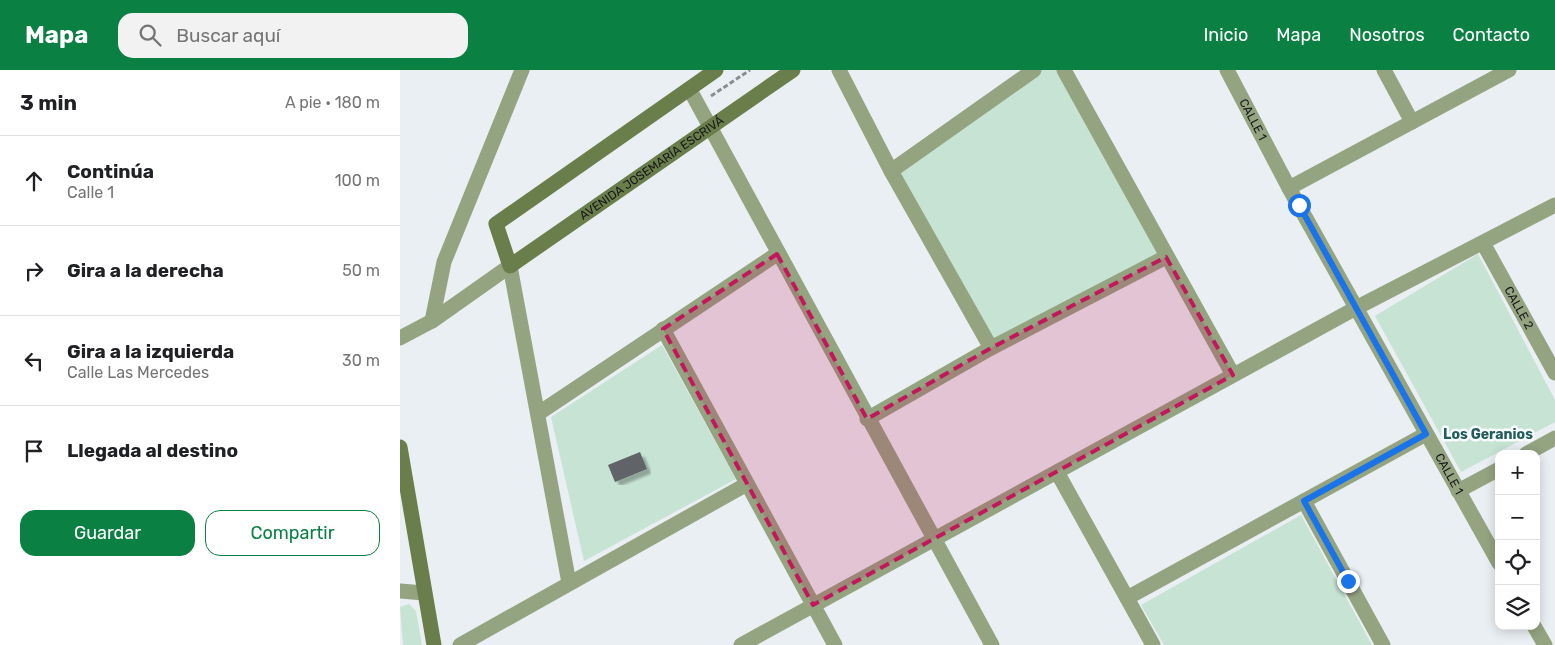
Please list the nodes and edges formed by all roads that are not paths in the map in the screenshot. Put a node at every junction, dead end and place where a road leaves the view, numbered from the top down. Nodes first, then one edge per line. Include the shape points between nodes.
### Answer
1 (522, 70) edge
2 (716, 70) edge
3 (792, 70) edge
4 (839, 70) edge
5 (1034, 70) edge
6 (1064, 70) edge
7 (1227, 70) edge
8 (1384, 70) edge
9 (1510, 70) edge
10 (690, 90) junction
11 (1412, 122) junction
12 (711, 125) junction
13 (890, 171) junction
14 (1289, 188) junction
15 (1555, 205) edge
16 (1483, 243) junction
17 (777, 254) junction
18 (1166, 257) junction
19 (510, 266) junction
20 (1356, 308) junction
21 (432, 321) junction
22 (663, 329) junction
23 (400, 338) edge
24 (991, 348) junction
25 (1555, 373) edge
26 (1234, 375) junction
27 (539, 413) junction
28 (867, 419) junction
29 (1426, 434) junction
30 (1555, 438) edge
31 (400, 447) edge
32 (1533, 450) edge
33 (1495, 471) edge
34 (1057, 472) junction
35 (747, 484) junction
36 (1458, 491) junction
37 (1304, 501) junction
38 (934, 540) junction
39 (1495, 556) edge
40 (569, 583) junction
41 (400, 591) edge
42 (424, 593) junction
43 (1127, 598) junction
44 (813, 606) junction
45 (1536, 630) edge
46 (434, 645) edge
47 (460, 645) edge
48 (741, 645) edge
49 (835, 645) edge
50 (992, 645) edge
51 (1154, 645) edge
52 (1383, 645) edge
53 (1545, 645) edge

1 - 21 street via 444,262
2 - 10 main road
3 - 12 main road, AVENIDA JOSEMARÍA ESCRIVÁ
4 - 13 street
5 - 13 street
6 - 18 street
7 - 14 street, CALLE 1
8 - 11 street
9 - 11 street
10 - 12 street
10 - 19 main road via 496,224
11 - 14 street
12 - 17 street
12 - 19 main road, AVENIDA JOSEMARÍA ESCRIVÁ
13 - 24 street
14 - 20 street, CALLE 1
15 - 16 street
16 - 20 street
16 - 25 street, CALLE 2
17 - 22 street
17 - 28 street
18 - 24 street
18 - 26 street
19 - 21 street
19 - 27 street
20 - 26 street
20 - 29 street, CALLE 1
21 - 23 street
22 - 27 street
22 - 35 street
24 - 28 street
26 - 34 street
27 - 40 street
28 - 38 street
29 - 36 street, CALLE 1
29 - 37 street
30 - 32 street
31 - 42 main road
33 - 36 street
34 - 38 street
34 - 43 street
35 - 40 street
35 - 44 street
36 - 39 street, CALLE 1
37 - 43 street
37 - 52 street
38 - 44 street
38 - 50 street
40 - 47 street
41 - 42 street
42 - 46 main road
43 - 51 street
44 - 48 street
44 - 49 street
45 - 53 street

